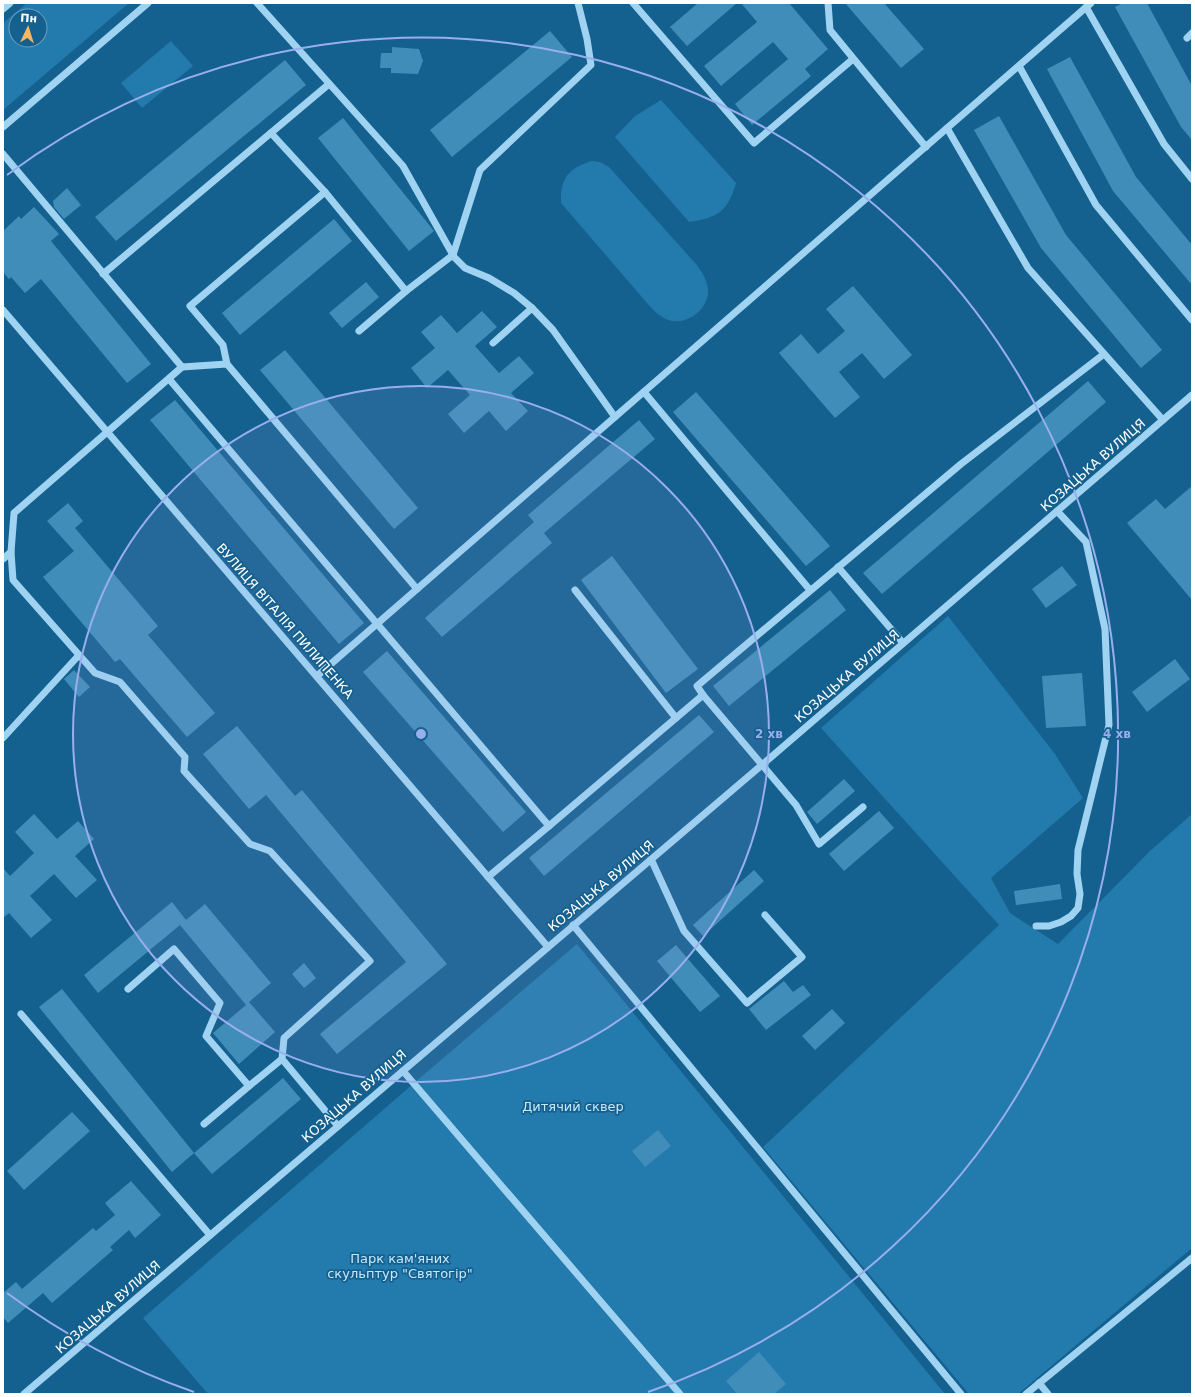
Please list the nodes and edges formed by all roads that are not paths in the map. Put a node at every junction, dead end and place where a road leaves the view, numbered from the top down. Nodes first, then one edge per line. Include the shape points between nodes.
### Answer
1 (10, 3) edge
2 (148, 3) edge
3 (257, 3) edge
4 (578, 3) edge
5 (633, 3) edge
6 (828, 3) edge
7 (1089, 5) edge
8 (3, 9) edge
9 (854, 59) junction
10 (1019, 66) junction
11 (329, 84) junction
12 (3, 127) edge
13 (947, 128) junction
14 (271, 133) junction
15 (926, 147) junction
16 (3, 154) edge
17 (1192, 179) edge
18 (325, 192) junction
19 (453, 255) junction
20 (103, 274) junction
21 (406, 290) junction
22 (532, 308) junction
23 (3, 310) edge
24 (1192, 320) edge
25 (358, 331) dead end
26 (493, 343) dead end
27 (1104, 354) junction
28 (226, 364) junction
29 (182, 367) junction
30 (169, 379) junction
31 (644, 392) junction
32 (1192, 395) edge
33 (616, 417) junction
34 (1163, 420) junction
35 (108, 433) junction
36 (1057, 511) junction
37 (11, 552) junction
38 (3, 559) edge
39 (838, 567) junction
40 (417, 589) junction
41 (575, 590) dead end
42 (810, 590) junction
43 (376, 624) junction
44 (903, 643) junction
45 (79, 655) junction
46 (316, 676) junction
47 (703, 695) junction
48 (676, 718) junction
49 (3, 738) edge
50 (764, 764) junction
51 (863, 807) dead end
52 (549, 826) junction
53 (651, 859) junction
54 (488, 877) junction
55 (765, 915) dead end
56 (573, 926) junction
57 (1036, 926) dead end
58 (548, 946) junction
59 (128, 989) dead end
60 (22, 1014) dead end
61 (282, 1058) junction
62 (403, 1071) junction
63 (249, 1086) junction
64 (204, 1124) dead end
65 (338, 1126) junction
66 (210, 1236) junction
67 (1192, 1258) edge
68 (1039, 1383) junction
69 (24, 1394) edge
70 (680, 1394) edge
71 (961, 1394) edge
72 (1026, 1394) edge
73 (1048, 1394) edge

1 - 8 street
2 - 12 street
3 - 11 street
4 - 19 street via 590,65 480,170
5 - 9 street via 754,142
6 - 9 street via 830,30
7 - 10 street
7 - 17 street via 1164,144
9 - 15 street
10 - 13 street
10 - 24 street via 1096,205
11 - 14 street
11 - 19 street via 403,166
13 - 15 street
13 - 27 street via 1028,268
14 - 18 street
14 - 20 street
15 - 31 street
16 - 20 street
18 - 21 street
18 - 28 street via 190,306 222,345
19 - 21 street
19 - 22 street via 465,268 489,278 514,293
20 - 29 street
21 - 25 street
22 - 26 street
22 - 33 street via 553,330
23 - 35 street, ВУЛИЦЯ ВІТАЛІЯ ПИЛИПЕНКА
27 - 34 street
27 - 39 street via 961,464
28 - 29 street
28 - 40 street
29 - 30 street
30 - 35 street
30 - 43 street
31 - 33 street
31 - 42 street
32 - 34 street, КОЗАЦЬКА ВУЛИЦЯ
33 - 40 street
34 - 36 street, КОЗАЦЬКА ВУЛИЦЯ
35 - 37 street via 14,513
35 - 46 street, ВУЛИЦЯ ВІТАЛІЯ ПИЛИПЕНКА
36 - 44 street, КОЗАЦЬКА ВУЛИЦЯ
36 - 57 street via 1086,542 1105,629 1109,725 1078,850 1078,908 1061,922 1049,926
37 - 38 street
37 - 45 street via 13,580
39 - 42 street
39 - 44 street
40 - 43 street
41 - 48 street
42 - 47 street via 697,686
43 - 46 street
43 - 52 street
44 - 50 street, КОЗАЦЬКА ВУЛИЦЯ
45 - 49 street
45 - 61 street via 95,673 120,682 185,757 184,771 250,844 270,850 370,962 284,1038
46 - 54 street, ВУЛИЦЯ ВІТАЛІЯ ПИЛИПЕНКА
47 - 48 street
47 - 50 street
48 - 52 street
50 - 51 street via 796,805 819,844
50 - 53 street, КОЗАЦЬКА ВУЛИЦЯ
52 - 54 street
53 - 55 street via 684,931 747,1003 802,956
53 - 56 street, КОЗАЦЬКА ВУЛИЦЯ
54 - 58 street, ВУЛИЦЯ ВІТАЛІЯ ПИЛИПЕНКА
56 - 58 street, КОЗАЦЬКА ВУЛИЦЯ
56 - 71 street
58 - 62 street, КОЗАЦЬКА ВУЛИЦЯ
59 - 63 street via 174,949 220,1003 206,1036
60 - 66 street
61 - 63 street
61 - 65 street
62 - 65 street, КОЗАЦЬКА ВУЛИЦЯ
62 - 70 street
63 - 64 street
65 - 66 street, КОЗАЦЬКА ВУЛИЦЯ
66 - 69 street, КОЗАЦЬКА ВУЛИЦЯ
67 - 68 street
68 - 72 street
68 - 73 street

